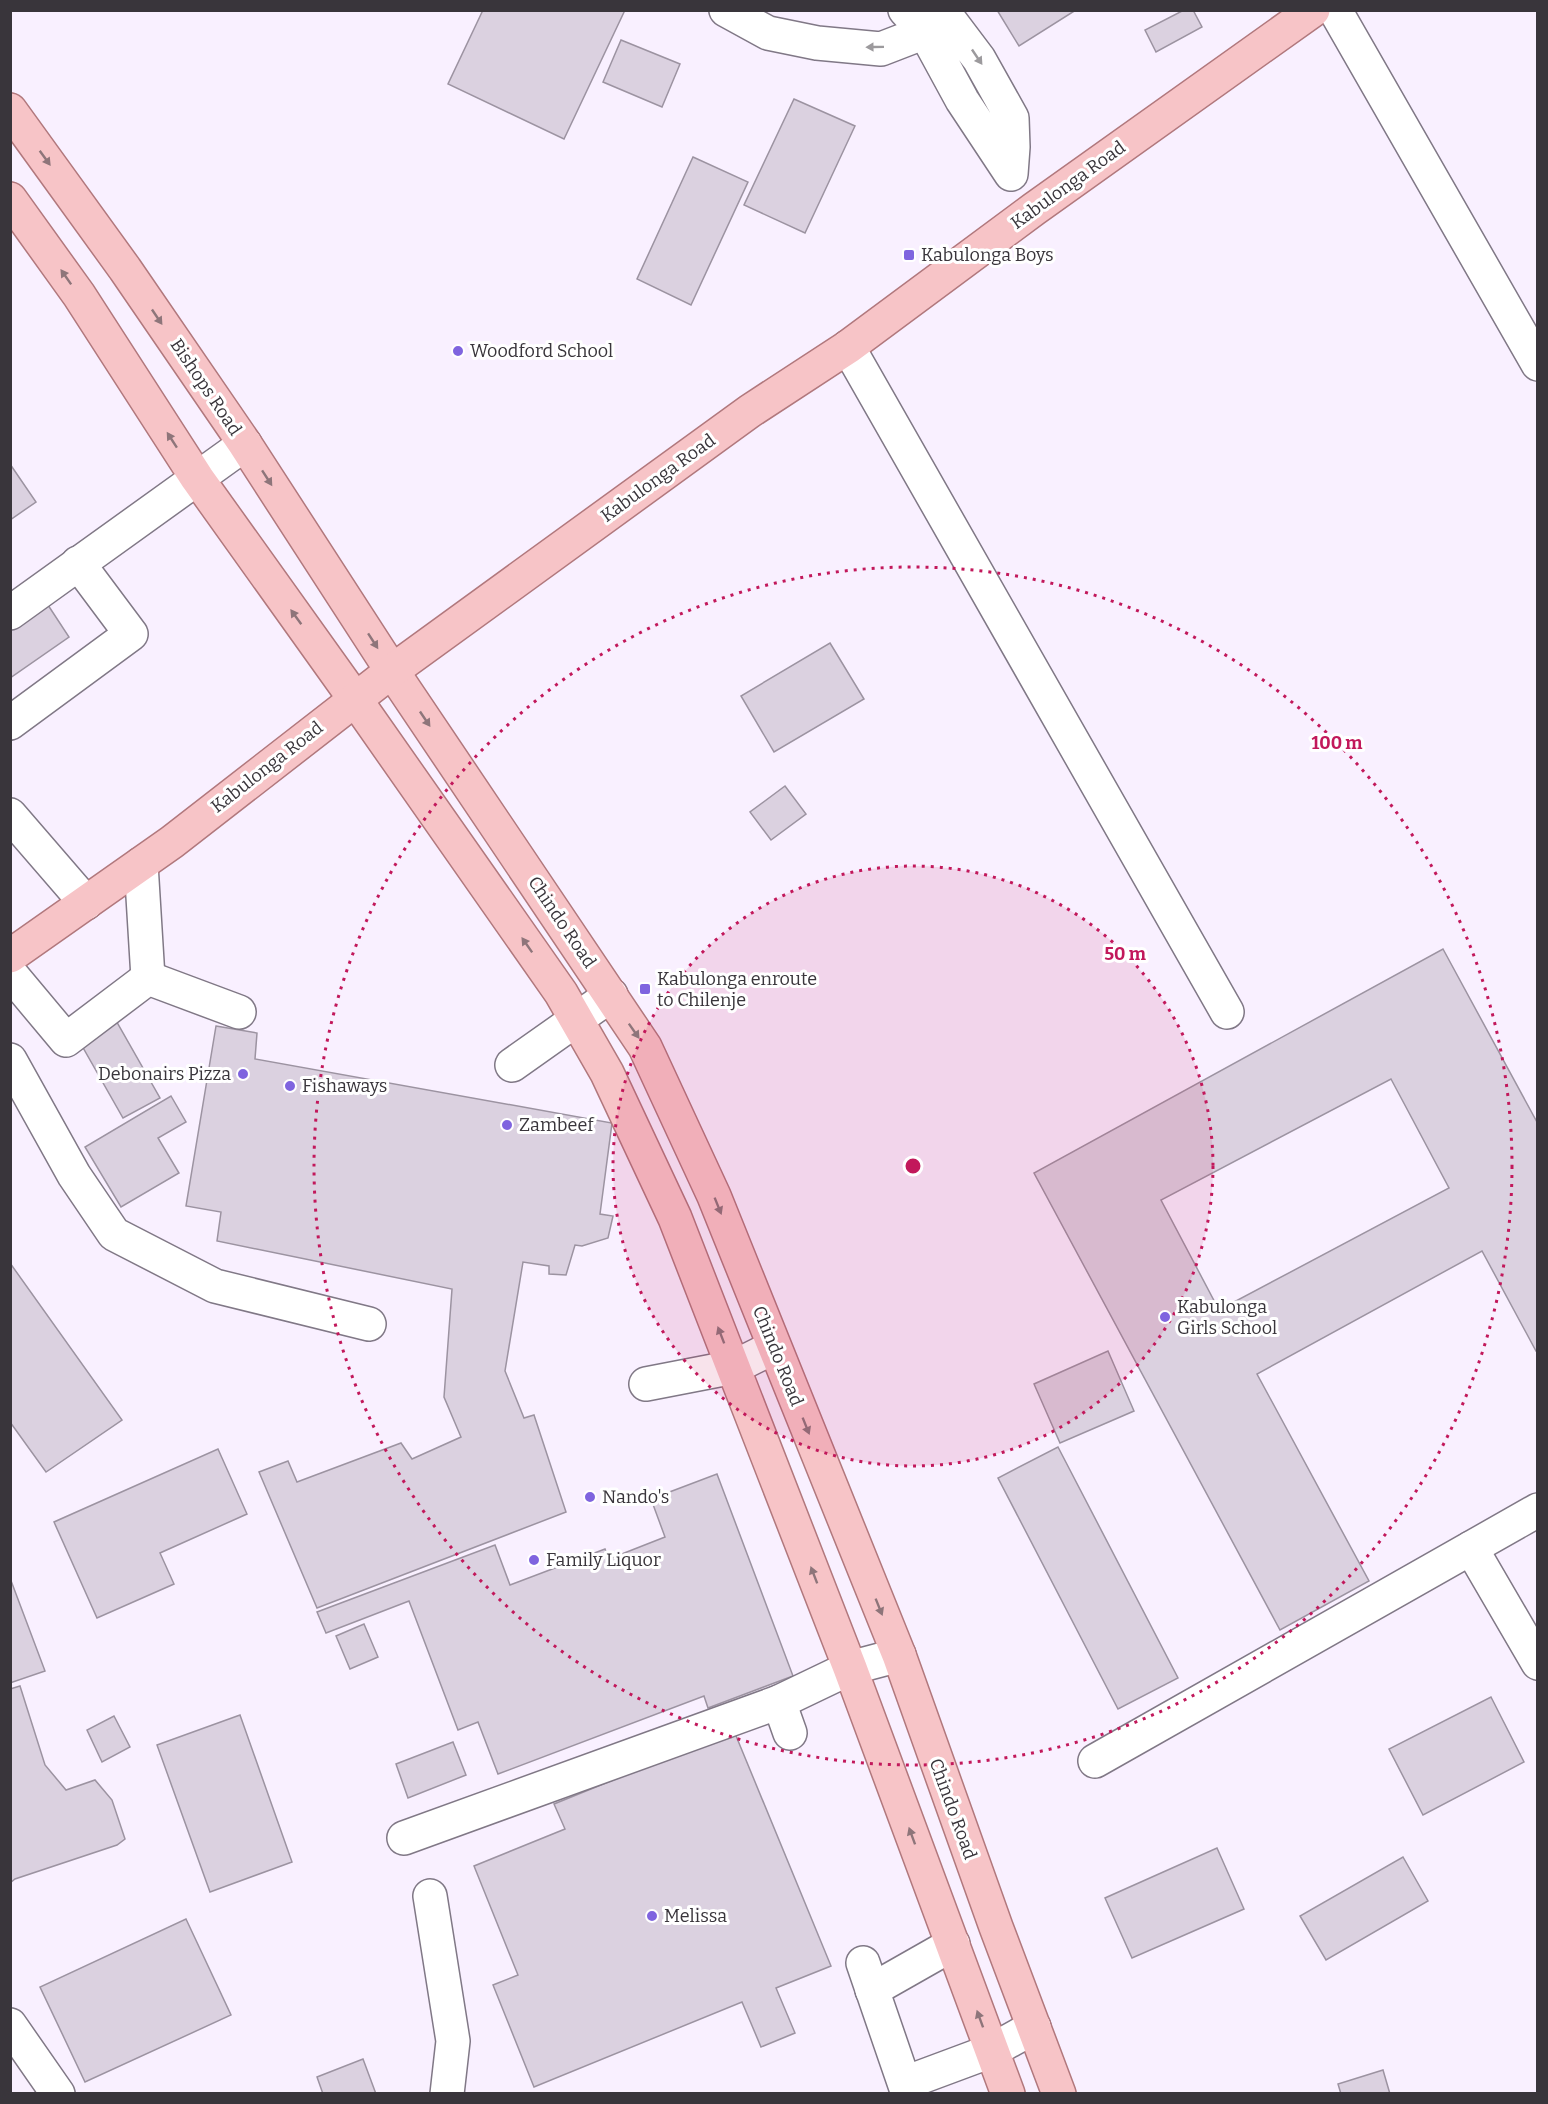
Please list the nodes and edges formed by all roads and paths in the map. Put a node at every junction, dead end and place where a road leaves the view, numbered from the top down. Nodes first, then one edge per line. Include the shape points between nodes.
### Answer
1 (726, 10) edge
2 (1313, 10) edge
3 (1335, 10) edge
4 (929, 17) edge
5 (10, 110) edge
6 (10, 199) edge
7 (1034, 209) junction
8 (848, 347) junction
9 (1538, 364) edge
10 (245, 444) junction
11 (197, 478) junction
12 (78, 563) junction
13 (10, 613) edge
14 (393, 670) junction
15 (355, 699) junction
16 (10, 723) edge
17 (10, 815) edge
18 (141, 864) junction
19 (86, 903) junction
20 (10, 956) edge
21 (10, 973) edge
22 (148, 978) junction
23 (611, 995) junction
24 (239, 1012) dead end
25 (1227, 1012) dead end
26 (577, 1020) junction
27 (10, 1060) edge
28 (512, 1065) dead end
29 (369, 1324) dead end
30 (774, 1347) junction
31 (734, 1367) junction
32 (646, 1384) dead end
33 (1538, 1510) edge
34 (1471, 1548) junction
35 (899, 1655) junction
36 (1538, 1663) edge
37 (850, 1668) junction
38 (779, 1702) junction
39 (790, 1733) dead end
40 (1095, 1761) dead end
41 (404, 1838) dead end
42 (429, 1896) dead end
43 (952, 1944) junction
44 (10, 2025) edge
45 (1034, 2027) junction
46 (991, 2051) junction
47 (907, 2088) edge
48 (58, 2094) edge
49 (447, 2094) edge
50 (1008, 2094) edge
51 (1059, 2094) edge

4 -> 1 street via 881,49 817,43 768,33
2 - 7 main road, Kabulonga Road
3 - 9 street
4 - 7 street via 979,59 1012,118 1011,174
5 -> 10 main road, Bishops Road
11 -> 6 main road via 79,295
7 - 8 main road, Kabulonga Road
8 - 14 main road, Kabulonga Road via 750,411
8 - 25 street
10 - 11 street
10 -> 14 main road, Bishops Road
11 - 12 street
15 -> 11 main road
12 - 13 street
12 - 16 street via 131,634
14 - 15 main road, Kabulonga Road
14 -> 23 main road, Chindo Road
15 - 18 main road, Kabulonga Road
26 -> 15 main road
17 - 19 street
18 - 19 main road, Kabulonga Road
18 - 22 street
19 - 20 main road, Kabulonga Road
21 - 22 street via 66,1040
22 - 24 street
23 - 26 street
23 -> 30 main road, Chindo Road via 645,1047 660,1079 714,1196
26 - 28 street
31 -> 26 main road via 675,1218 607,1073
27 - 29 street via 74,1175 114,1234 215,1286
30 - 31 street
30 -> 35 main road, Chindo Road
31 - 32 street
37 -> 31 main road
33 - 34 street
34 - 36 street
34 - 40 street
35 - 37 street
35 - 45 main road, Chindo Road
37 - 38 street
43 -> 37 main road
38 - 39 street
38 - 41 street
42 - 49 street via 453,2041
46 -> 43 main road
43 - 47 street via 868,1977
44 - 48 street
45 - 46 street
45 - 51 main road, Chindo Road
46 - 47 street
46 - 50 main road

